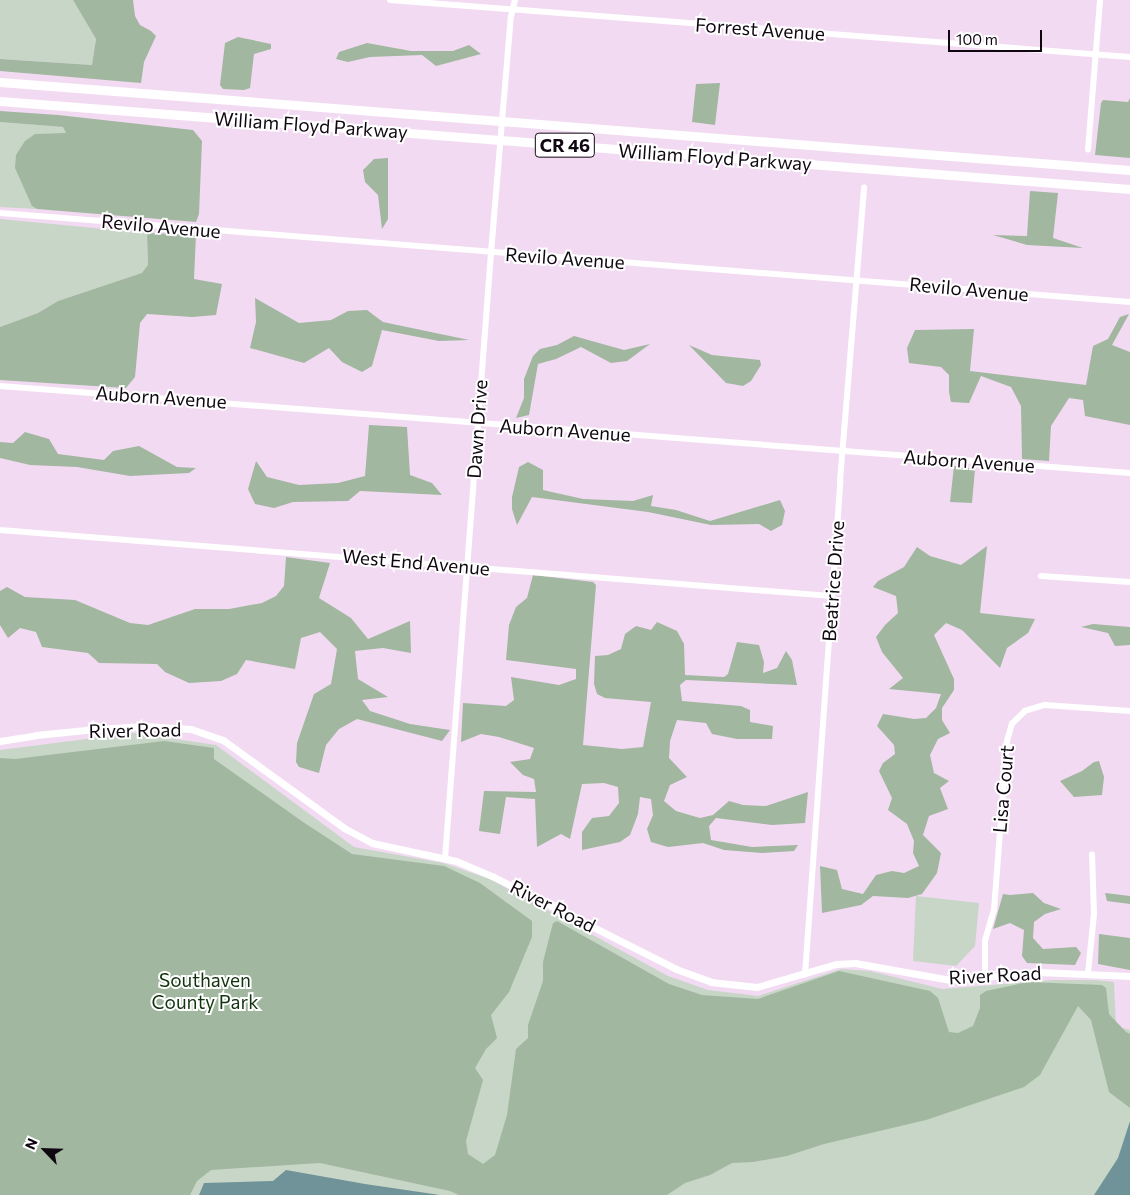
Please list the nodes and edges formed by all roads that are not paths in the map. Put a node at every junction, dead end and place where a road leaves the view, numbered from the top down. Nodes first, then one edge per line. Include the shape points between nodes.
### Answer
1 (390, 0) edge
2 (515, 0) edge
3 (1100, 0) edge
4 (512, 9) junction
5 (1095, 54) junction
6 (1130, 57) edge
7 (0, 82) edge
8 (0, 101) edge
9 (503, 121) junction
10 (502, 140) junction
11 (1088, 150) dead end
12 (1130, 170) edge
13 (864, 188) dead end
14 (1130, 189) edge
15 (0, 213) edge
16 (491, 253) junction
17 (856, 280) junction
18 (1130, 302) edge
19 (0, 386) edge
20 (478, 424) junction
21 (842, 452) junction
22 (1130, 473) edge
23 (0, 530) edge
24 (466, 566) junction
25 (1041, 576) dead end
26 (1130, 582) edge
27 (832, 596) junction
28 (1130, 711) edge
29 (0, 741) edge
30 (1092, 855) dead end
31 (445, 859) junction
32 (1088, 973) junction
33 (805, 975) junction
34 (1130, 976) edge
35 (985, 978) junction

1 - 4 street, Forrest Avenue
2 - 4 street, Dawn Drive
3 - 5 street
4 - 5 street, Forrest Avenue
4 - 9 street, Dawn Drive
5 - 6 street, Forrest Avenue
5 - 11 street
7 - 9 highway, William Floyd Parkway / CR 46
8 - 10 highway, William Floyd Parkway / CR 46
9 - 10 street, Dawn Drive
9 - 12 highway, William Floyd Parkway / CR 46
10 - 14 highway, William Floyd Parkway / CR 46
10 - 16 street, Dawn Drive
13 - 17 street, Beatrice Drive
15 - 16 street, Revilo Avenue
16 - 17 street, Revilo Avenue
16 - 20 street, Dawn Drive
17 - 18 street, Revilo Avenue
17 - 21 street, Beatrice Drive
19 - 20 street, Auborn Avenue
20 - 21 street, Auborn Avenue
20 - 24 street, Dawn Drive
21 - 22 street, Auborn Avenue
21 - 27 street, Beatrice Drive
23 - 24 street, West End Avenue
24 - 27 street, West End Avenue
24 - 31 street, Dawn Drive
25 - 26 street
27 - 33 street, Beatrice Drive
28 - 35 street, Lisa Court via 1045,705 1025,711 1012,724 1007,741 994,910 985,941
29 - 31 street, River Road via 96,729 146,726 191,729 223,740 344,828 372,843
30 - 32 street via 1094,914
31 - 33 street, River Road via 494,877 676,969 711,982 757,987
32 - 34 street, River Road
32 - 35 street, River Road via 1039,972
33 - 35 street, River Road via 836,964 855,963 950,980

